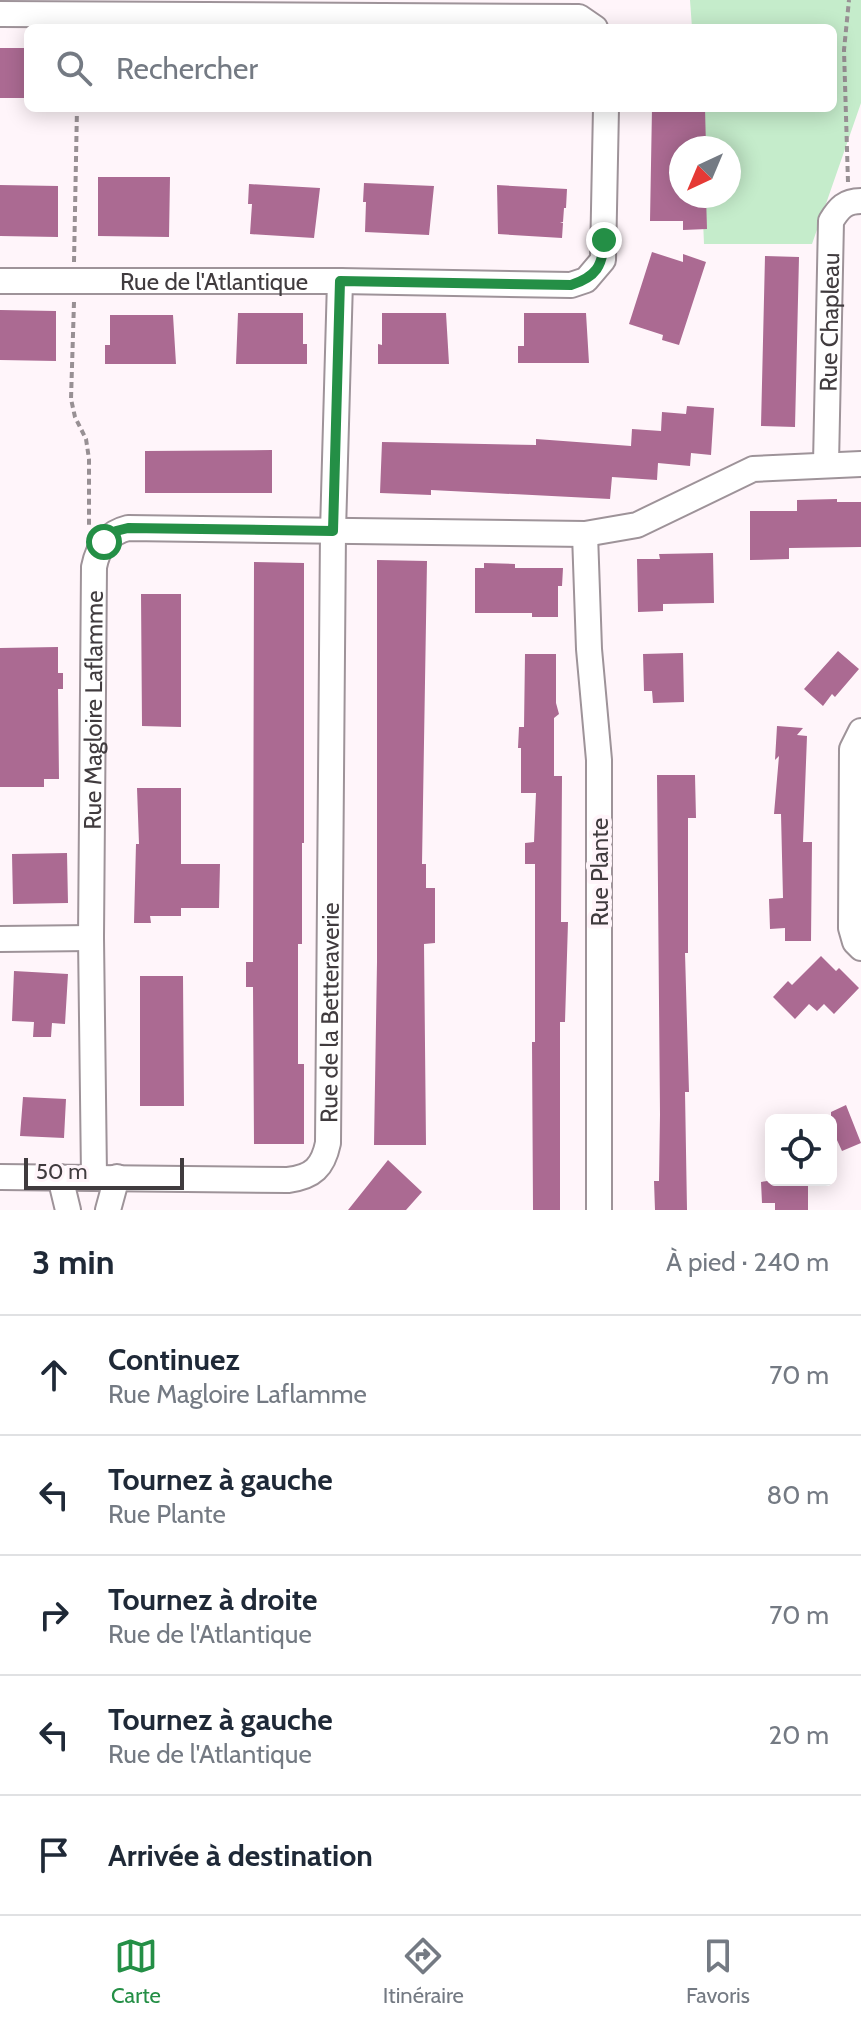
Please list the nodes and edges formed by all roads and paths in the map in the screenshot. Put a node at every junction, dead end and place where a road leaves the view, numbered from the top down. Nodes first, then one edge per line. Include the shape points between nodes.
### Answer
1 (849, 0) edge
2 (496, 8) edge
3 (0, 14) edge
4 (589, 24) edge
5 (77, 112) edge
6 (606, 112) edge
7 (855, 201) edge
8 (0, 281) edge
9 (74, 281) junction
10 (340, 281) junction
11 (826, 464) junction
12 (861, 464) edge
13 (333, 531) junction
14 (585, 534) junction
15 (97, 554) junction
16 (861, 731) edge
17 (91, 938) junction
18 (0, 939) edge
19 (861, 948) edge
20 (106, 1176) junction
21 (0, 1177) edge
22 (60, 1177) junction
23 (68, 1210) edge
24 (108, 1210) edge
25 (599, 1210) edge

1 - 7 path via 844,50
2 - 3 street
2 - 4 street via 579,17
5 - 9 path
6 - 10 street, Rue de l'Atlantique via 603,260 586,280 571,285
7 - 11 street, Rue Chapleau via 831,221
8 - 9 street, Rue de l'Atlantique
9 - 10 street, Rue de l'Atlantique
9 - 15 path via 71,399 86,439 89,531
10 - 13 street
11 - 12 street
11 - 14 street via 753,469 637,525
13 - 14 street
13 - 15 street via 128,528 116,531
13 - 20 street, Rue de la Betteraverie via 325,1157 306,1178 288,1180
14 - 25 street, Rue Plante via 599,760
15 - 17 street, Rue Magloire Laflamme
16 - 19 street via 852,749 851,928
17 - 18 street
17 - 20 street, Rue Magloire Laflamme
20 - 22 street, Rue de la Betteraverie
20 - 24 street, Rue Magloire Laflamme
21 - 22 street, Rue de la Betteraverie
22 - 23 street

